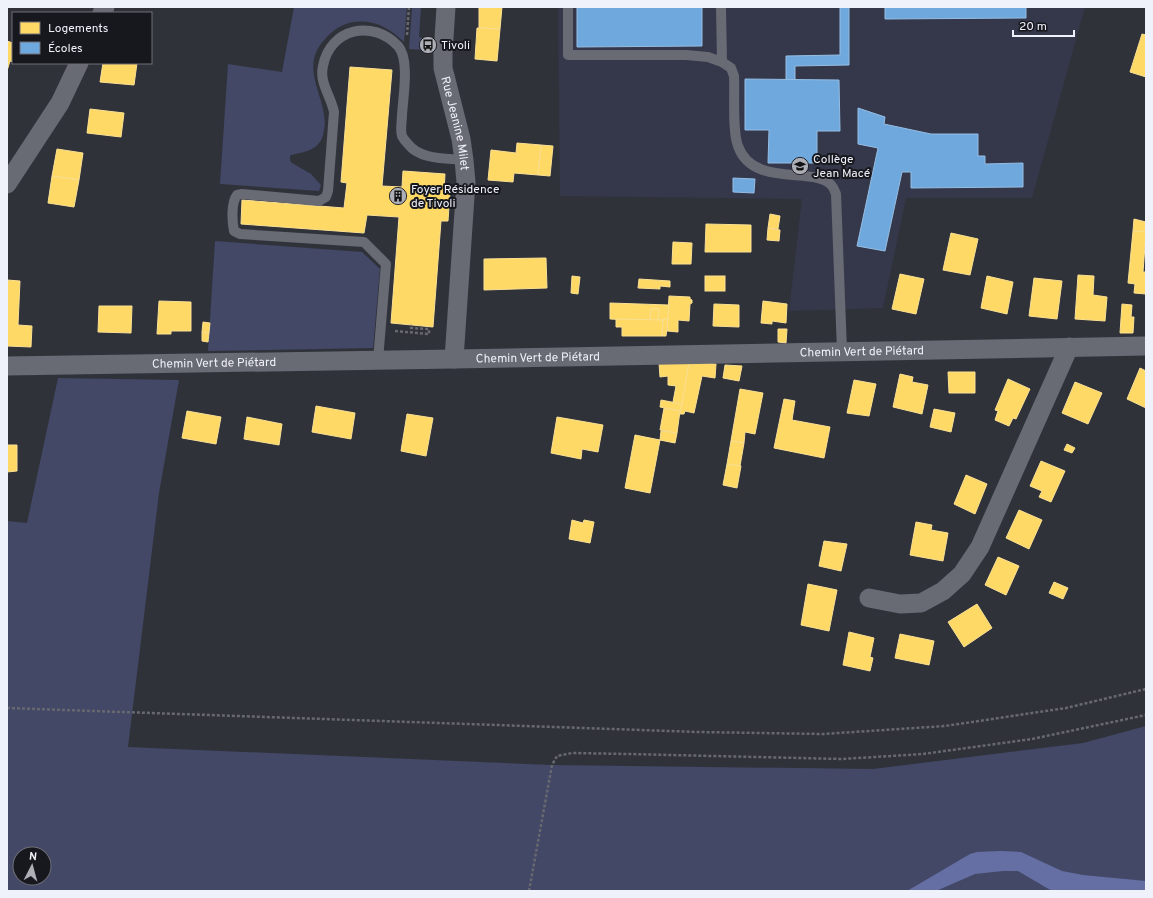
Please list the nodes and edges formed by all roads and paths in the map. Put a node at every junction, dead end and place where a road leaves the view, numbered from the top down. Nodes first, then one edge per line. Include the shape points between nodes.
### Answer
1 (446, 7) edge
2 (568, 7) edge
3 (721, 7) edge
4 (722, 62) junction
5 (79, 64) edge
6 (464, 160) junction
7 (7, 184) edge
8 (412, 325) dead end
9 (380, 330) junction
10 (1146, 346) edge
11 (1069, 347) junction
12 (842, 351) junction
13 (454, 359) junction
14 (378, 360) junction
15 (7, 366) edge
16 (869, 598) dead end
17 (1146, 689) edge
18 (7, 708) edge
19 (1146, 715) edge
20 (529, 891) edge

1 - 6 street, Rue Jeanine Milet via 443,68
2 - 4 lane via 568,55 686,55 708,57
3 - 4 lane
4 - 12 lane via 731,68 734,76 738,147 749,163 771,172 824,180 832,185 836,194
5 - 7 street via 60,103
6 - 9 lane via 427,156 408,145 402,136 404,58 399,47 389,38 377,32 363,30 348,33 337,40 327,54 323,66 322,79 334,112 326,197 319,201 242,194 234,199 232,224 234,231 240,234 364,242 386,264
6 - 13 street, Rue Jeanine Milet via 466,182
8 - 9 path via 411,328 429,329 429,334
9 - 14 lane
10 - 11 street, Chemin Vert de Piétard
11 - 12 street, Chemin Vert de Piétard
11 - 16 street via 980,547 962,574 943,591 921,603 900,604
12 - 13 street, Chemin Vert de Piétard
13 - 14 street, Chemin Vert de Piétard
14 - 15 street, Chemin Vert de Piétard
17 - 18 path via 1066,708 945,726 823,734
19 - 20 path via 1032,739 923,754 842,759 579,753 557,756 552,765

